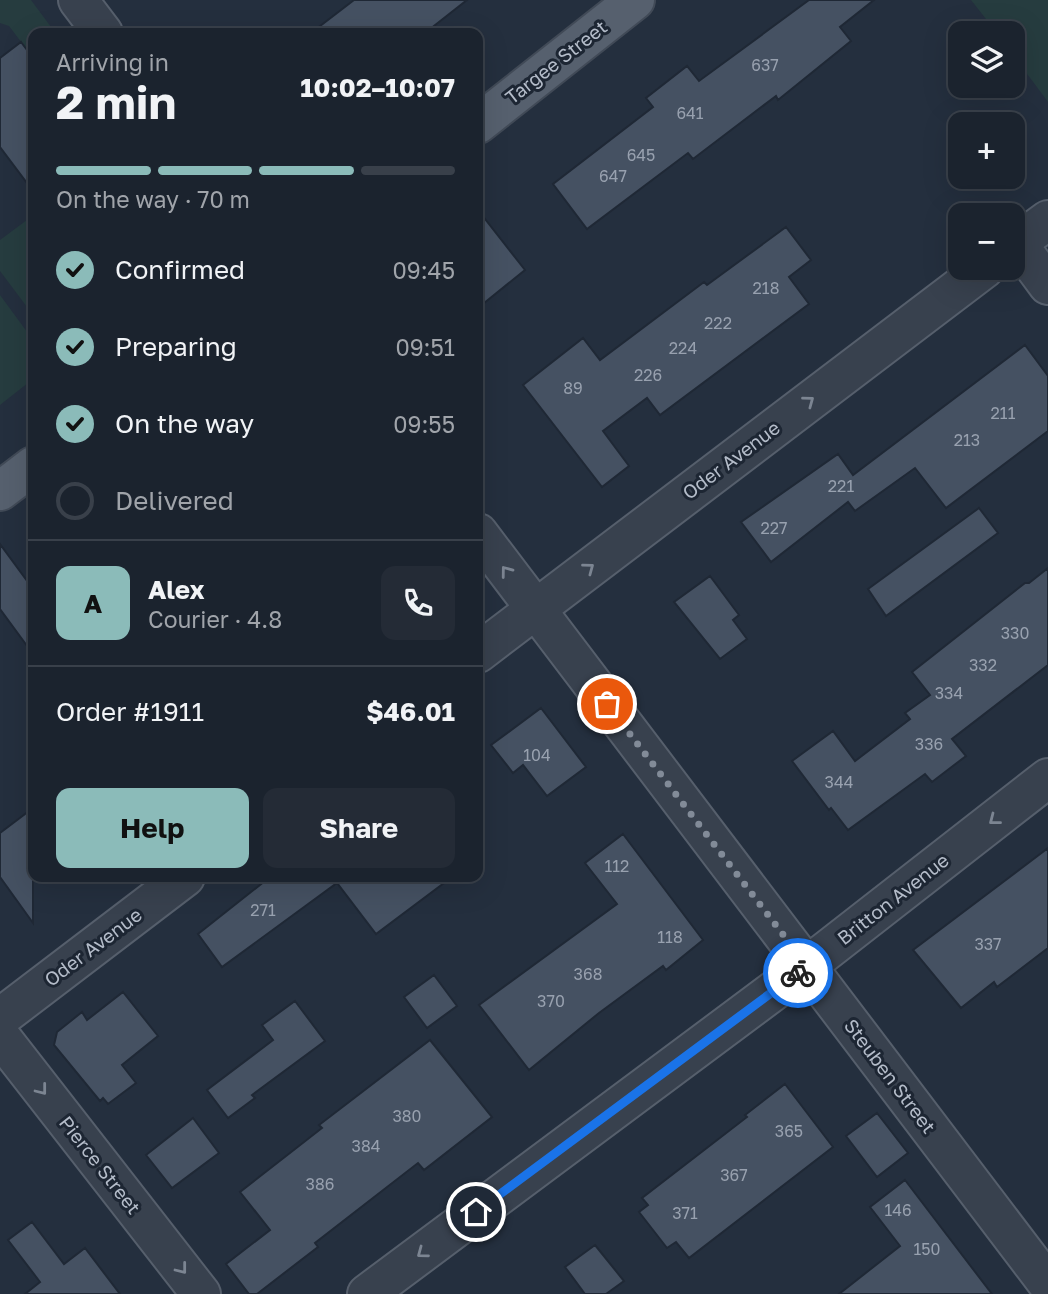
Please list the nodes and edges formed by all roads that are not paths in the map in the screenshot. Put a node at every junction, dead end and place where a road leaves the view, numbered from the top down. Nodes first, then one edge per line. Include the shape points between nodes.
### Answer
1 (78, 0) edge
2 (635, 0) edge
3 (99, 28) edge
4 (483, 120) edge
5 (1048, 220) edge
6 (1025, 237) edge
7 (1025, 257) edge
8 (969, 280) edge
9 (1048, 285) edge
10 (28, 470) edge
11 (0, 491) edge
12 (483, 540) edge
13 (535, 610) junction
14 (483, 649) edge
15 (1048, 778) edge
16 (178, 882) edge
17 (807, 966) junction
18 (0, 1018) edge
19 (0, 1036) edge
20 (1048, 1284) edge
21 (201, 1294) edge
22 (367, 1294) edge

1 - 3 street
2 - 4 main road, Targee Street
5 - 6 street
7 - 9 street
13 -> 8 street, Oder Avenue
10 - 11 main road
13 -> 12 street, Steuben Street
13 - 14 street, Oder Avenue
13 - 17 street, Steuben Street
15 -> 17 street, Britton Avenue
16 - 18 street, Oder Avenue
17 - 20 street, Steuben Street
17 -> 22 street, Britton Avenue
19 -> 21 street, Pierce Street

